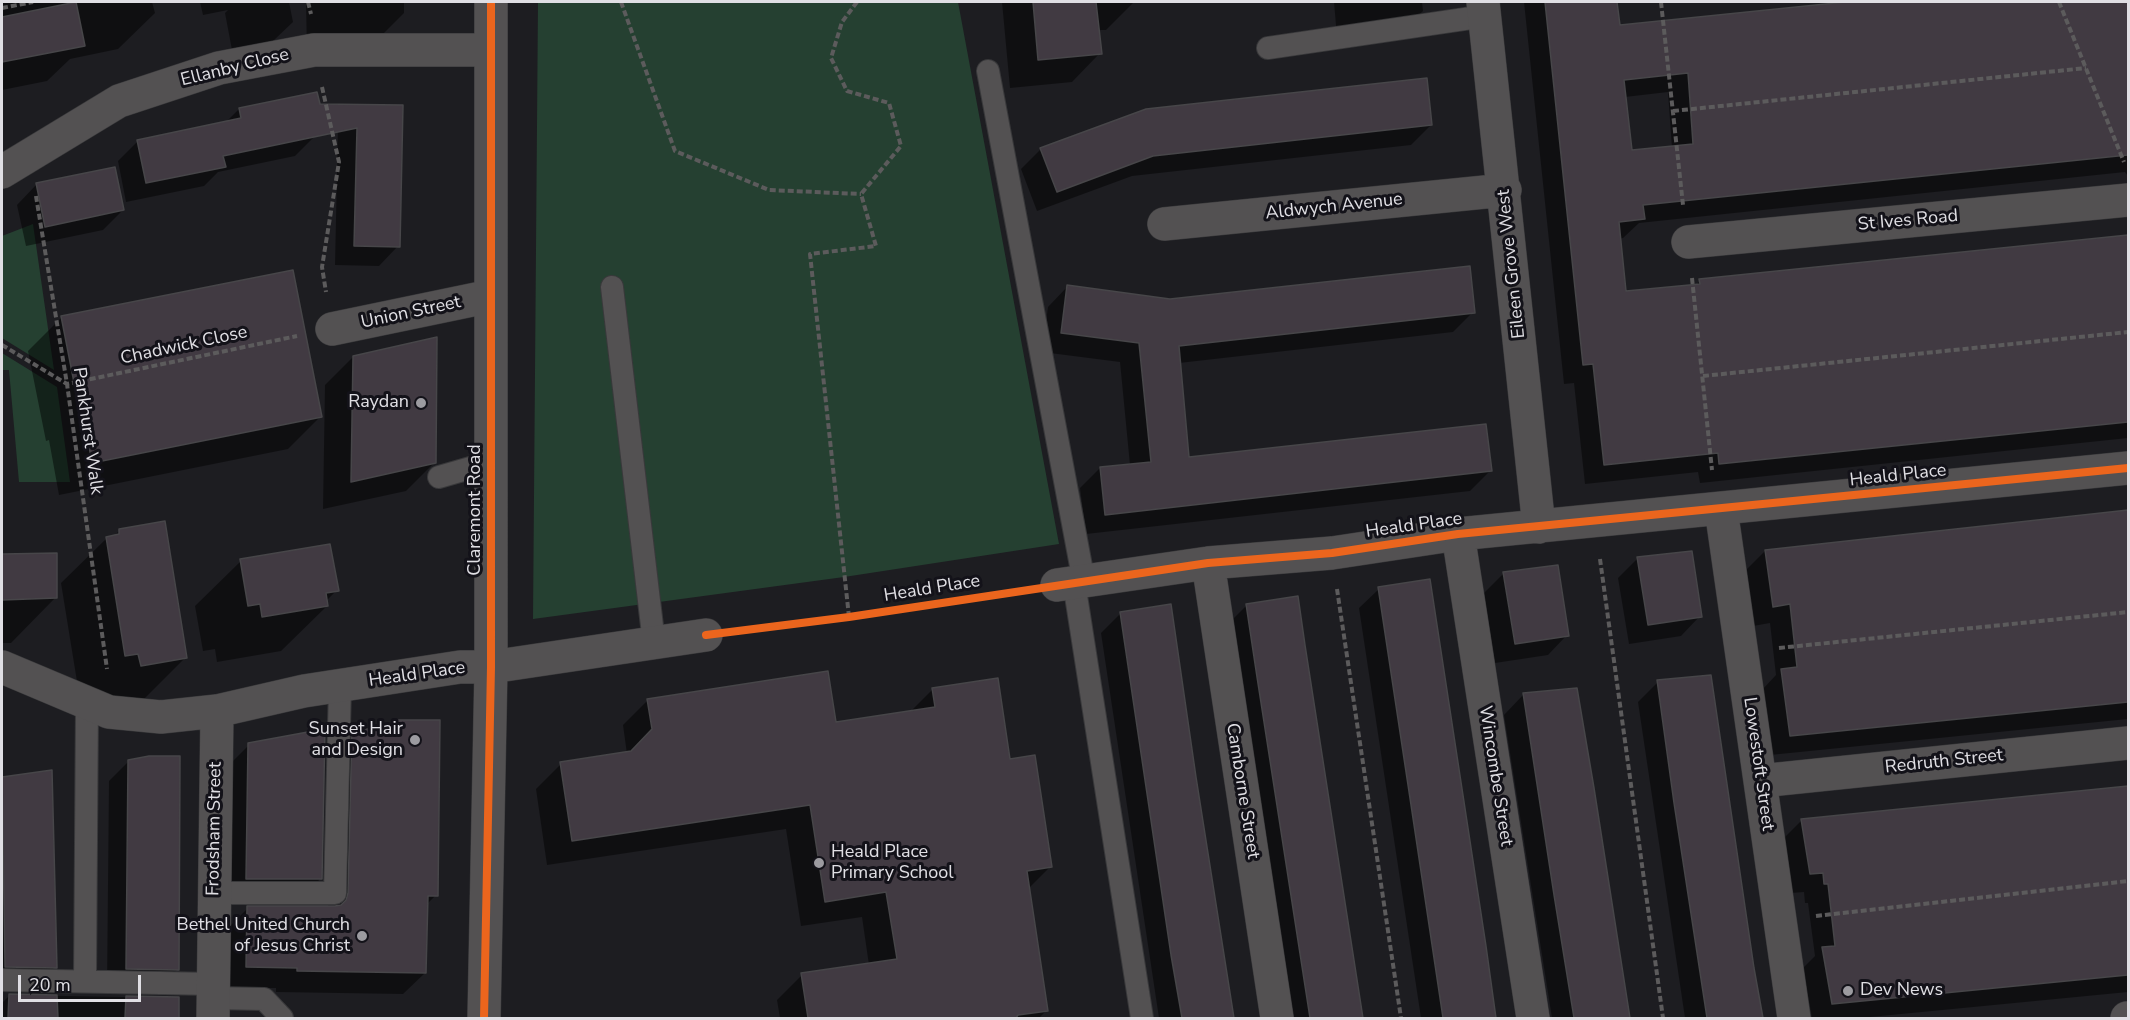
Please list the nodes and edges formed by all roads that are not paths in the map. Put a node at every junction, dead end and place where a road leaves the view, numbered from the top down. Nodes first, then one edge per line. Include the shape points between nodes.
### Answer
1 (491, 2) edge
2 (1484, 9) edge
3 (1268, 48) dead end
4 (491, 50) junction
5 (988, 71) dead end
6 (2, 172) edge
7 (1504, 190) junction
8 (2128, 200) edge
9 (1164, 224) dead end
10 (1688, 242) dead end
11 (612, 287) dead end
12 (491, 296) junction
13 (320, 332) road end
14 (491, 462) junction
15 (2128, 468) edge
16 (439, 477) dead end
17 (1721, 509) junction
18 (1539, 527) junction
19 (1458, 534) junction
20 (1208, 562) junction
21 (1072, 583) junction
22 (706, 635) dead end
23 (654, 643) junction
24 (491, 666) junction
25 (2, 667) edge
26 (340, 686) junction
27 (98, 707) junction
28 (217, 711) junction
29 (2128, 743) edge
30 (1760, 781) junction
31 (214, 893) junction
32 (2, 980) edge
33 (85, 981) junction
34 (213, 1000) edge
35 (282, 1018) edge
36 (484, 1018) edge
37 (1142, 1018) edge
38 (1276, 1018) edge
39 (1533, 1018) edge
40 (1794, 1018) edge

1 - 4 street, Claremont Road
2 - 3 lane
2 - 7 street, Eileen Grove West
4 - 6 street, Ellanby Close via 314,50 219,68 119,101
4 - 12 street, Claremont Road
5 - 21 lane
7 - 9 street, Aldwych Avenue
7 - 18 street, Eileen Grove West
8 - 10 street, St Ives Road
11 - 23 lane
12 - 13 street, Union Street
12 - 14 street, Claremont Road
14 - 16 lane
14 - 24 street, Claremont Road
15 - 17 street, Heald Place
17 - 18 street, Heald Place
17 - 30 street, Lowestoft Street
18 - 19 street, Heald Place
19 - 20 street, Heald Place via 1332,553
19 - 39 street, Wincombe Street
20 - 21 street, Heald Place
20 - 38 street, Camborne Street
21 - 37 lane
22 - 23 street, Heald Place
23 - 24 street, Heald Place
24 - 26 street, Heald Place via 460,667
24 - 36 street, Claremont Road
25 - 27 street, Heald Place
26 - 28 street, Heald Place
26 - 31 lane via 335,893
27 - 28 street, Heald Place via 161,717
27 - 33 lane
28 - 31 street, Frodsham Street
29 - 30 street, Redruth Street
30 - 40 street, Lowestoft Street
31 - 34 street, Frodsham Street
32 - 33 lane
33 - 34 lane
34 - 35 lane via 264,999

